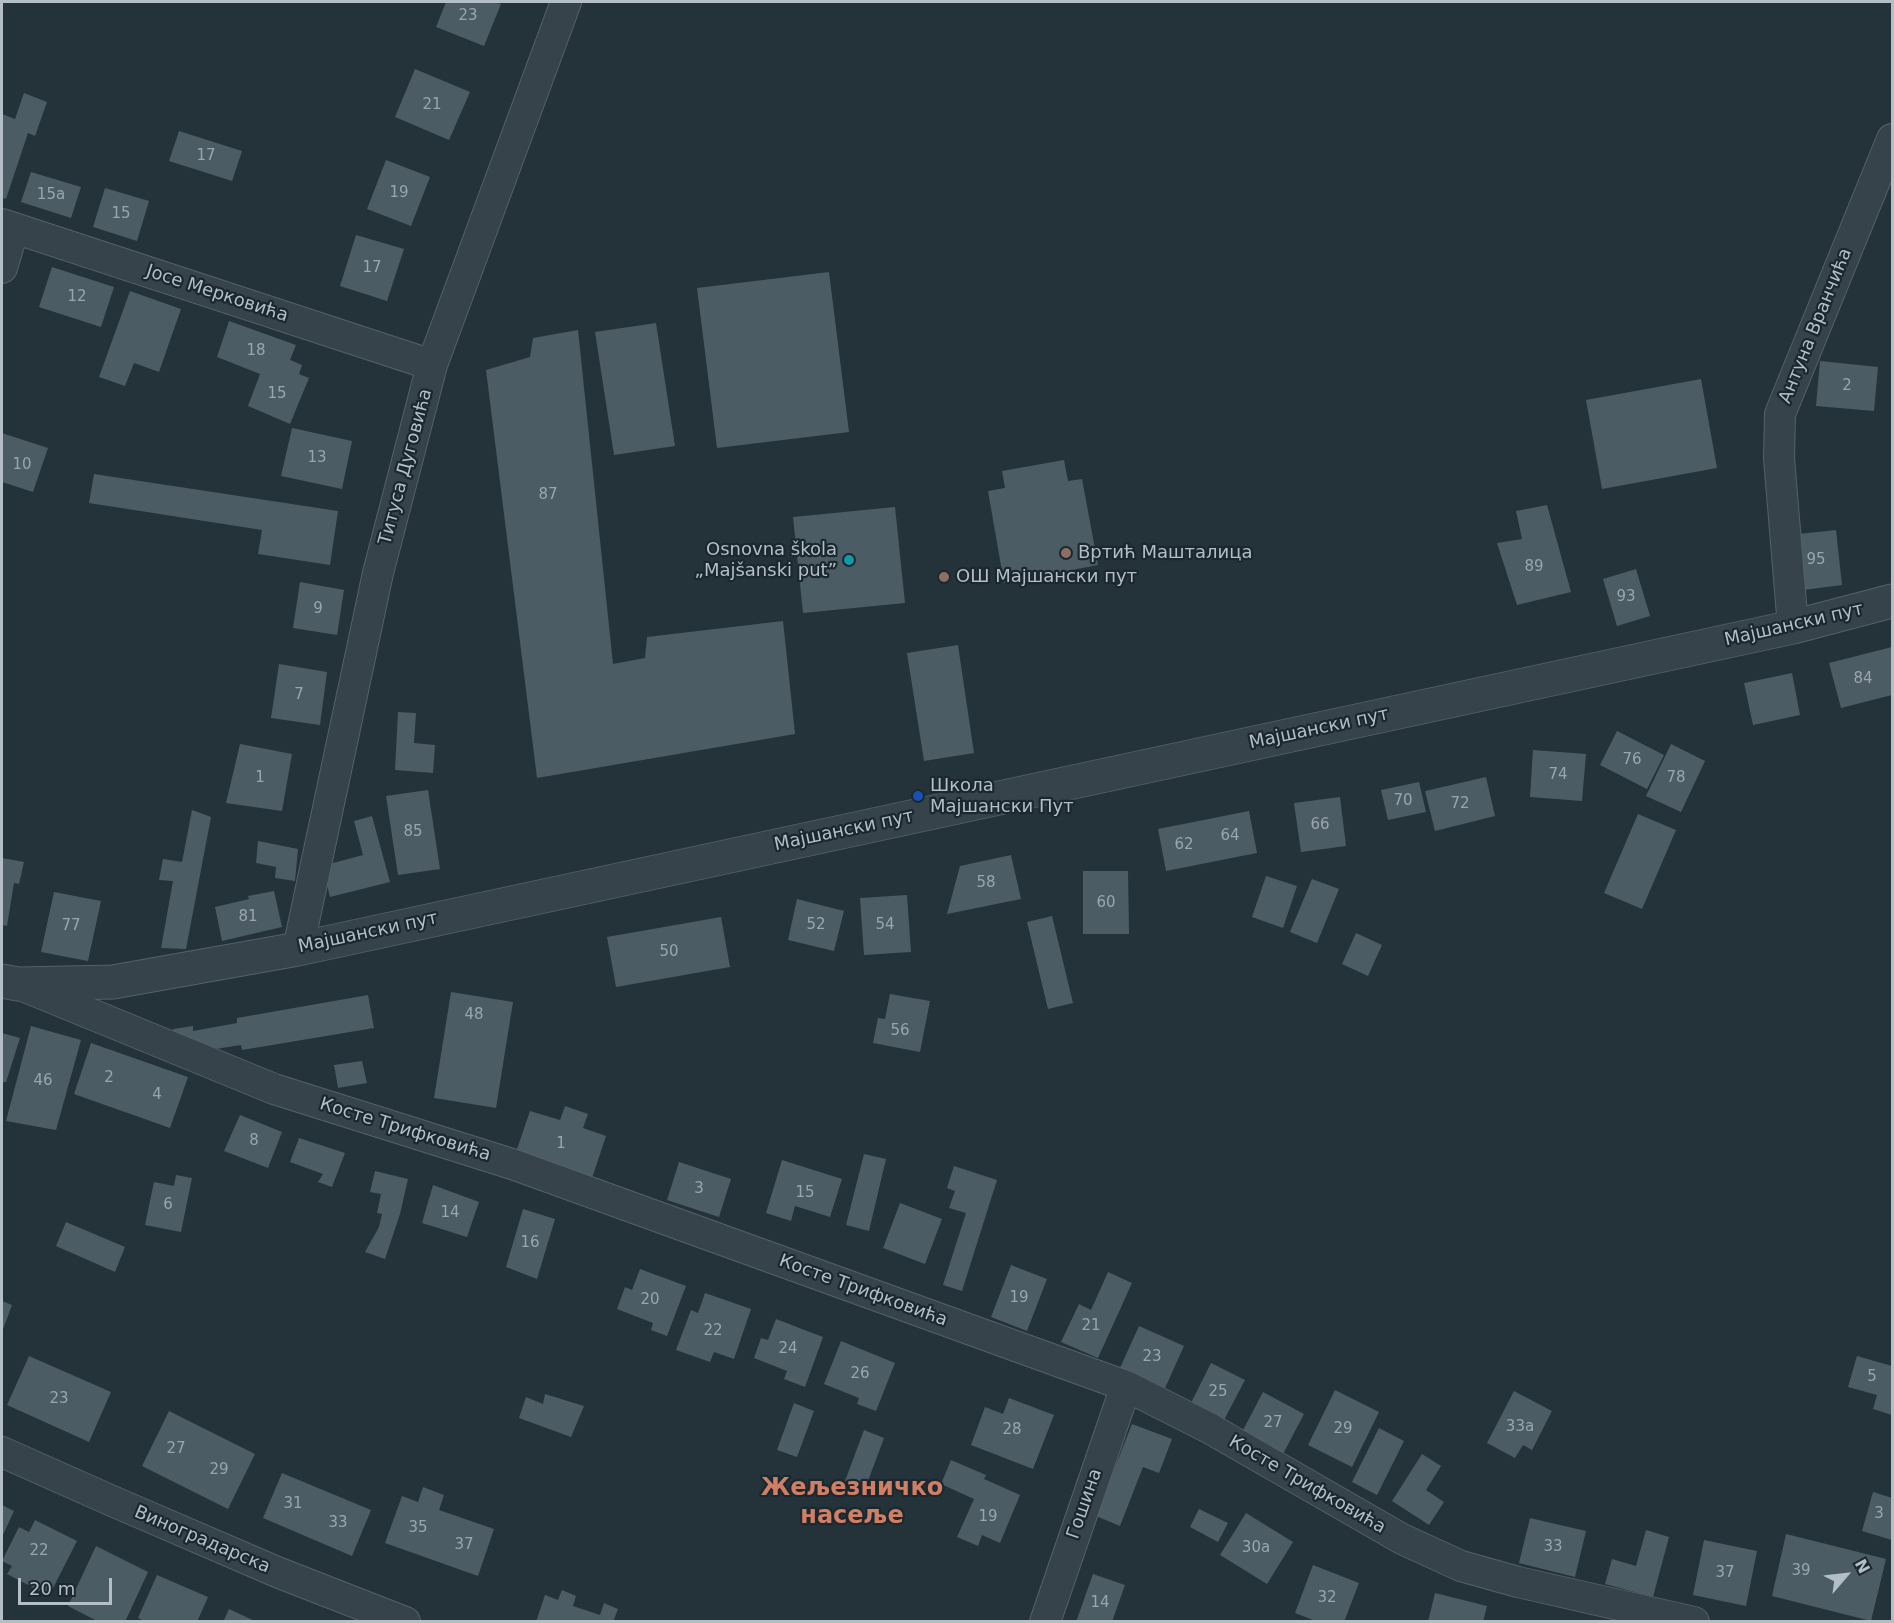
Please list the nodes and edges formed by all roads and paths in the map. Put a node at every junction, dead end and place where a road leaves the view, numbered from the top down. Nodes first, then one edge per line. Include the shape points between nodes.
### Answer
1 (566, 2) edge
2 (1893, 139) edge
3 (8, 226) edge
4 (2, 268) edge
5 (432, 365) junction
6 (1893, 602) edge
7 (1793, 627) junction
8 (298, 948) junction
9 (10, 982) edge
10 (1126, 1386) junction
11 (2, 1452) edge
12 (405, 1622) edge
13 (1045, 1622) edge
14 (1694, 1622) edge

1 - 5 street, Титуса Дуговића
2 - 7 street, Антуна Вранчића via 1780,414 1779,458
3 - 4 street
3 - 5 street, Јосе Мерковића
5 - 8 street, Титуса Дуговића via 378,573
6 - 7 street, Мајшански пут
7 - 8 street, Мајшански пут
8 - 9 street, Мајшански пут via 113,982
9 - 10 street, Косте Трифковића via 274,1089 512,1164
10 - 13 street, Гошина
10 - 14 street, Косте Трифковића via 1209,1428 1402,1539 1461,1566
11 - 12 street, Виноградарска via 266,1567

